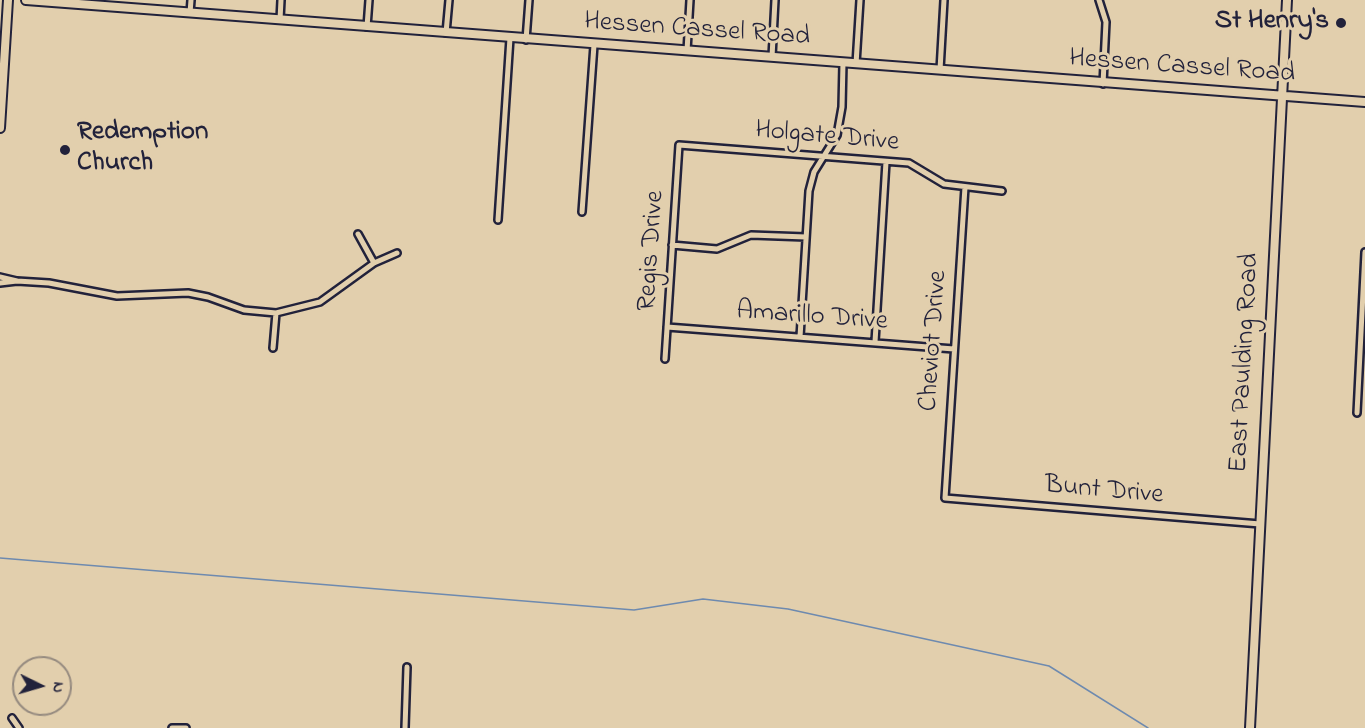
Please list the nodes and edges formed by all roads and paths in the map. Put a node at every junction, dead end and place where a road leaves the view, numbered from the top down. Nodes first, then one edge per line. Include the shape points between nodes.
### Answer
1 (8, 0) edge
2 (26, 0) edge
3 (191, 0) edge
4 (281, 0) edge
5 (369, 0) edge
6 (448, 0) edge
7 (529, 0) edge
8 (690, 0) edge
9 (775, 0) edge
10 (860, 0) edge
11 (944, 0) edge
12 (1099, 0) edge
13 (1287, 0) edge
14 (102, 3) edge
15 (190, 13) junction
16 (280, 20) junction
17 (367, 27) junction
18 (447, 33) junction
19 (510, 38) junction
20 (526, 40) junction
21 (594, 45) junction
22 (687, 51) junction
23 (772, 57) junction
24 (843, 63) junction
25 (856, 64) junction
26 (940, 70) junction
27 (1103, 84) junction
28 (1281, 95) junction
29 (1365, 102) edge
30 (0, 128) edge
31 (679, 145) joint
32 (823, 156) junction
33 (886, 162) junction
34 (964, 187) junction
35 (1002, 191) dead end
36 (582, 213) dead end
37 (498, 220) dead end
38 (358, 234) dead end
39 (806, 237) junction
40 (672, 245) junction
41 (1365, 252) edge
42 (397, 253) dead end
43 (374, 263) junction
44 (0, 277) edge
45 (17, 281) junction
46 (0, 283) edge
47 (276, 313) junction
48 (667, 327) junction
49 (800, 337) junction
50 (875, 342) junction
51 (273, 348) dead end
52 (954, 349) junction
53 (665, 359) dead end
54 (1362, 370) edge
55 (1357, 413) dead end
56 (945, 498) joint
57 (1260, 524) junction
58 (407, 668) dead end
59 (12, 718) dead end
60 (19, 728) edge
61 (172, 728) edge
62 (186, 728) edge
63 (405, 728) edge
64 (1250, 728) edge

1 - 30 main road
2 - 14 main road, Hessen Cassel Road
3 - 15 street
4 - 16 street
5 - 17 street
6 - 18 street
7 - 20 street
8 - 22 street
9 - 23 street
10 - 25 street
11 - 26 street
12 - 27 street via 1106,22
13 - 28 main road, East Paulding Road
14 - 15 main road, Hessen Cassel Road
15 - 16 main road, Hessen Cassel Road
16 - 17 main road, Hessen Cassel Road
17 - 18 main road, Hessen Cassel Road
18 - 19 main road, Hessen Cassel Road
19 - 20 main road, Hessen Cassel Road
19 - 37 street
20 - 21 main road, Hessen Cassel Road
21 - 22 main road, Hessen Cassel Road
21 - 36 street
22 - 23 main road, Hessen Cassel Road
23 - 24 main road, Hessen Cassel Road
24 - 25 main road, Hessen Cassel Road
24 - 32 street via 837,135
25 - 26 main road, Hessen Cassel Road
26 - 27 main road, Hessen Cassel Road
27 - 28 main road, Hessen Cassel Road
28 - 29 main road, Hessen Cassel Road
28 - 57 main road, East Paulding Road
31 - 32 street, Holgate Drive
31 - 40 street, Regis Drive
32 - 33 street, Holgate Drive
32 - 39 street via 810,183
33 - 34 street, Holgate Drive via 909,164 944,184
33 - 50 street
34 - 35 street, Holgate Drive
34 - 52 street, Cheviot Drive
38 - 43 street
39 - 40 street via 751,235 717,249
39 - 49 street
40 - 48 street, Regis Drive
41 - 54 street
42 - 43 street
43 - 47 street via 320,302
44 - 45 street
45 - 46 street
45 - 47 street via 117,296 188,293 243,310
47 - 51 street
48 - 49 street, Amarillo Drive
48 - 53 street, Regis Drive
49 - 50 street, Amarillo Drive
50 - 52 street, Amarillo Drive
52 - 56 street, Cheviot Drive
54 - 55 street
56 - 57 street, Bunt Drive
57 - 64 main road, East Paulding Road
58 - 63 street
59 - 60 street
61 - 62 street

